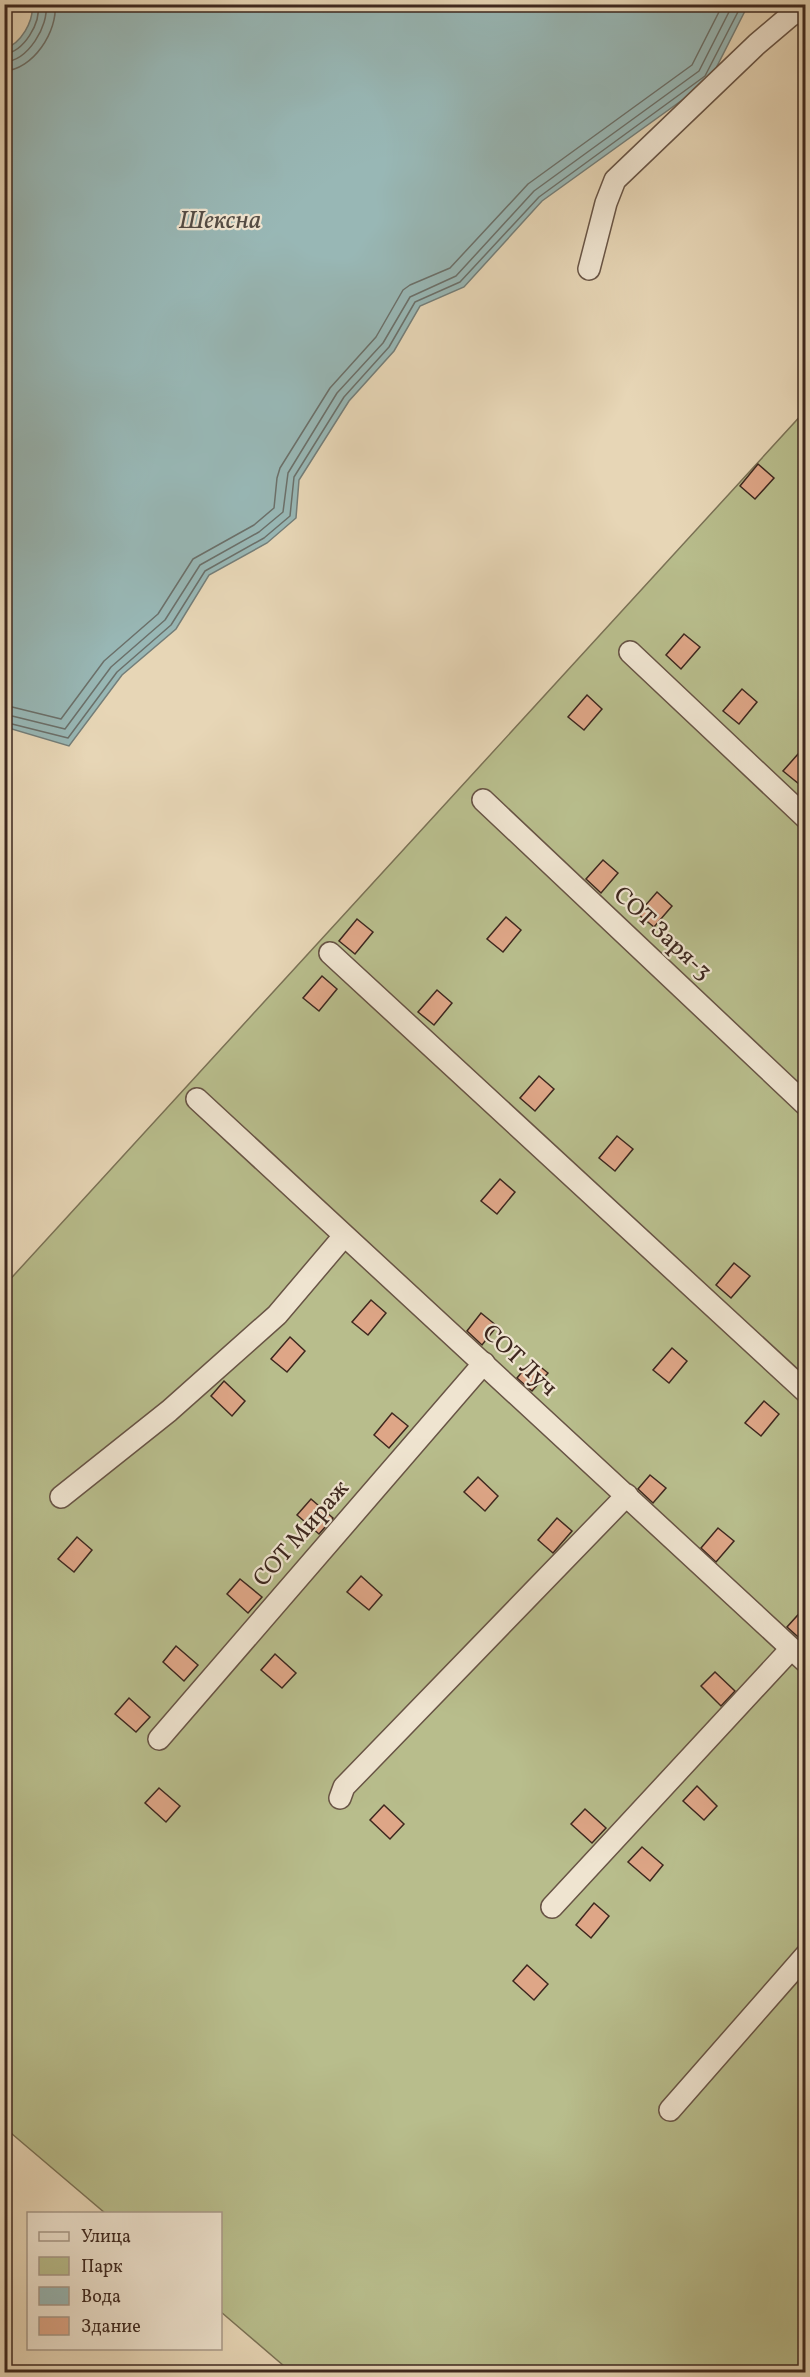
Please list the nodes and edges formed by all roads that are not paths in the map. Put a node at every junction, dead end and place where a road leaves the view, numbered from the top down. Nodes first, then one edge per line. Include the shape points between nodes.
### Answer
1 (806, 6) edge
2 (590, 269) dead end
3 (630, 652) dead end
4 (483, 800) dead end
5 (806, 818) edge
6 (330, 953) dead end
7 (197, 1099) dead end
8 (806, 1105) edge
9 (344, 1236) junction
10 (484, 1363) junction
11 (806, 1392) edge
12 (627, 1495) junction
13 (61, 1497) dead end
14 (798, 1655) edge
15 (159, 1739) dead end
16 (340, 1798) dead end
17 (552, 1907) dead end
18 (806, 1955) edge
19 (670, 2110) dead end

1 - 2 street via 757,44 615,180
3 - 5 street
4 - 8 street, СОТ Заря-3
6 - 11 street
7 - 9 street, СОТ Луч
9 - 10 street, СОТ Луч
9 - 13 street via 277,1315 169,1411
10 - 12 street, СОТ Луч
10 - 15 street, СОТ Мираж
12 - 14 street, СОТ Луч
12 - 16 street via 344,1787
14 - 17 street
18 - 19 street

